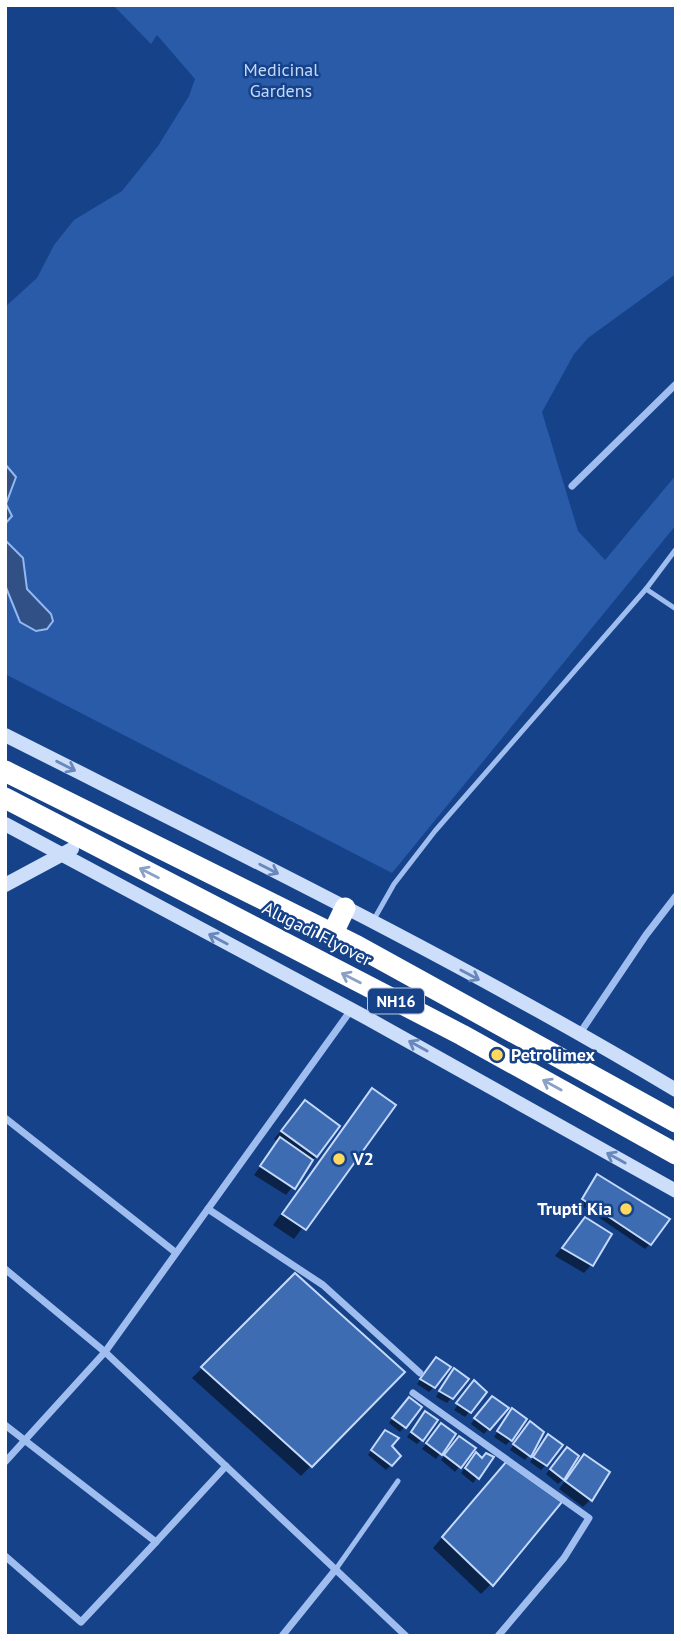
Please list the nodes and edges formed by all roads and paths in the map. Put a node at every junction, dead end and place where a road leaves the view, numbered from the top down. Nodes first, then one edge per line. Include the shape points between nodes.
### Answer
1 (676, 384) edge
2 (572, 486) dead end
3 (676, 549) edge
4 (646, 589) junction
5 (676, 609) edge
6 (5, 735) edge
7 (5, 771) edge
8 (5, 798) edge
9 (5, 824) edge
10 (83, 838) junction
11 (67, 855) junction
12 (5, 885) edge
13 (676, 896) edge
14 (345, 908) junction
15 (372, 923) junction
16 (332, 935) junction
17 (351, 1010) junction
18 (580, 1033) junction
19 (676, 1090) edge
20 (5, 1118) edge
21 (676, 1122) edge
22 (676, 1154) edge
23 (676, 1191) edge
24 (208, 1209) junction
25 (175, 1252) junction
26 (5, 1269) edge
27 (105, 1352) junction
28 (420, 1373) dead end
29 (413, 1393) dead end
30 (5, 1425) edge
31 (24, 1441) junction
32 (5, 1462) edge
33 (226, 1466) junction
34 (398, 1482) dead end
35 (156, 1542) junction
36 (5, 1556) edge
37 (336, 1569) junction
38 (282, 1636) edge
39 (406, 1636) edge
40 (498, 1636) edge

1 - 2 street
3 - 4 lane
4 - 5 lane
4 - 15 lane via 435,831 394,884
6 -> 14 street
7 - 16 highway, NH16
8 - 10 highway, NH16
9 - 11 street
10 - 11 street
22 -> 10 highway, Alugadi Flyover / NH16 via 462,1035
11 - 12 street
17 -> 11 street
13 - 18 street
14 - 15 street
14 - 16 highway
15 -> 18 street
16 - 21 highway, Alugadi Flyover / NH16
23 -> 17 street
17 - 24 street
18 - 19 street
20 - 25 street
24 - 25 street
24 - 28 street via 323,1285
25 - 27 street
26 - 27 street
27 - 31 street
27 - 33 street
29 - 40 street via 589,1518 564,1558
30 - 31 street
31 - 32 street
31 - 35 street
33 - 35 street
33 - 37 street
34 - 37 lane
35 - 36 street via 81,1622
37 - 38 street
37 - 39 street

